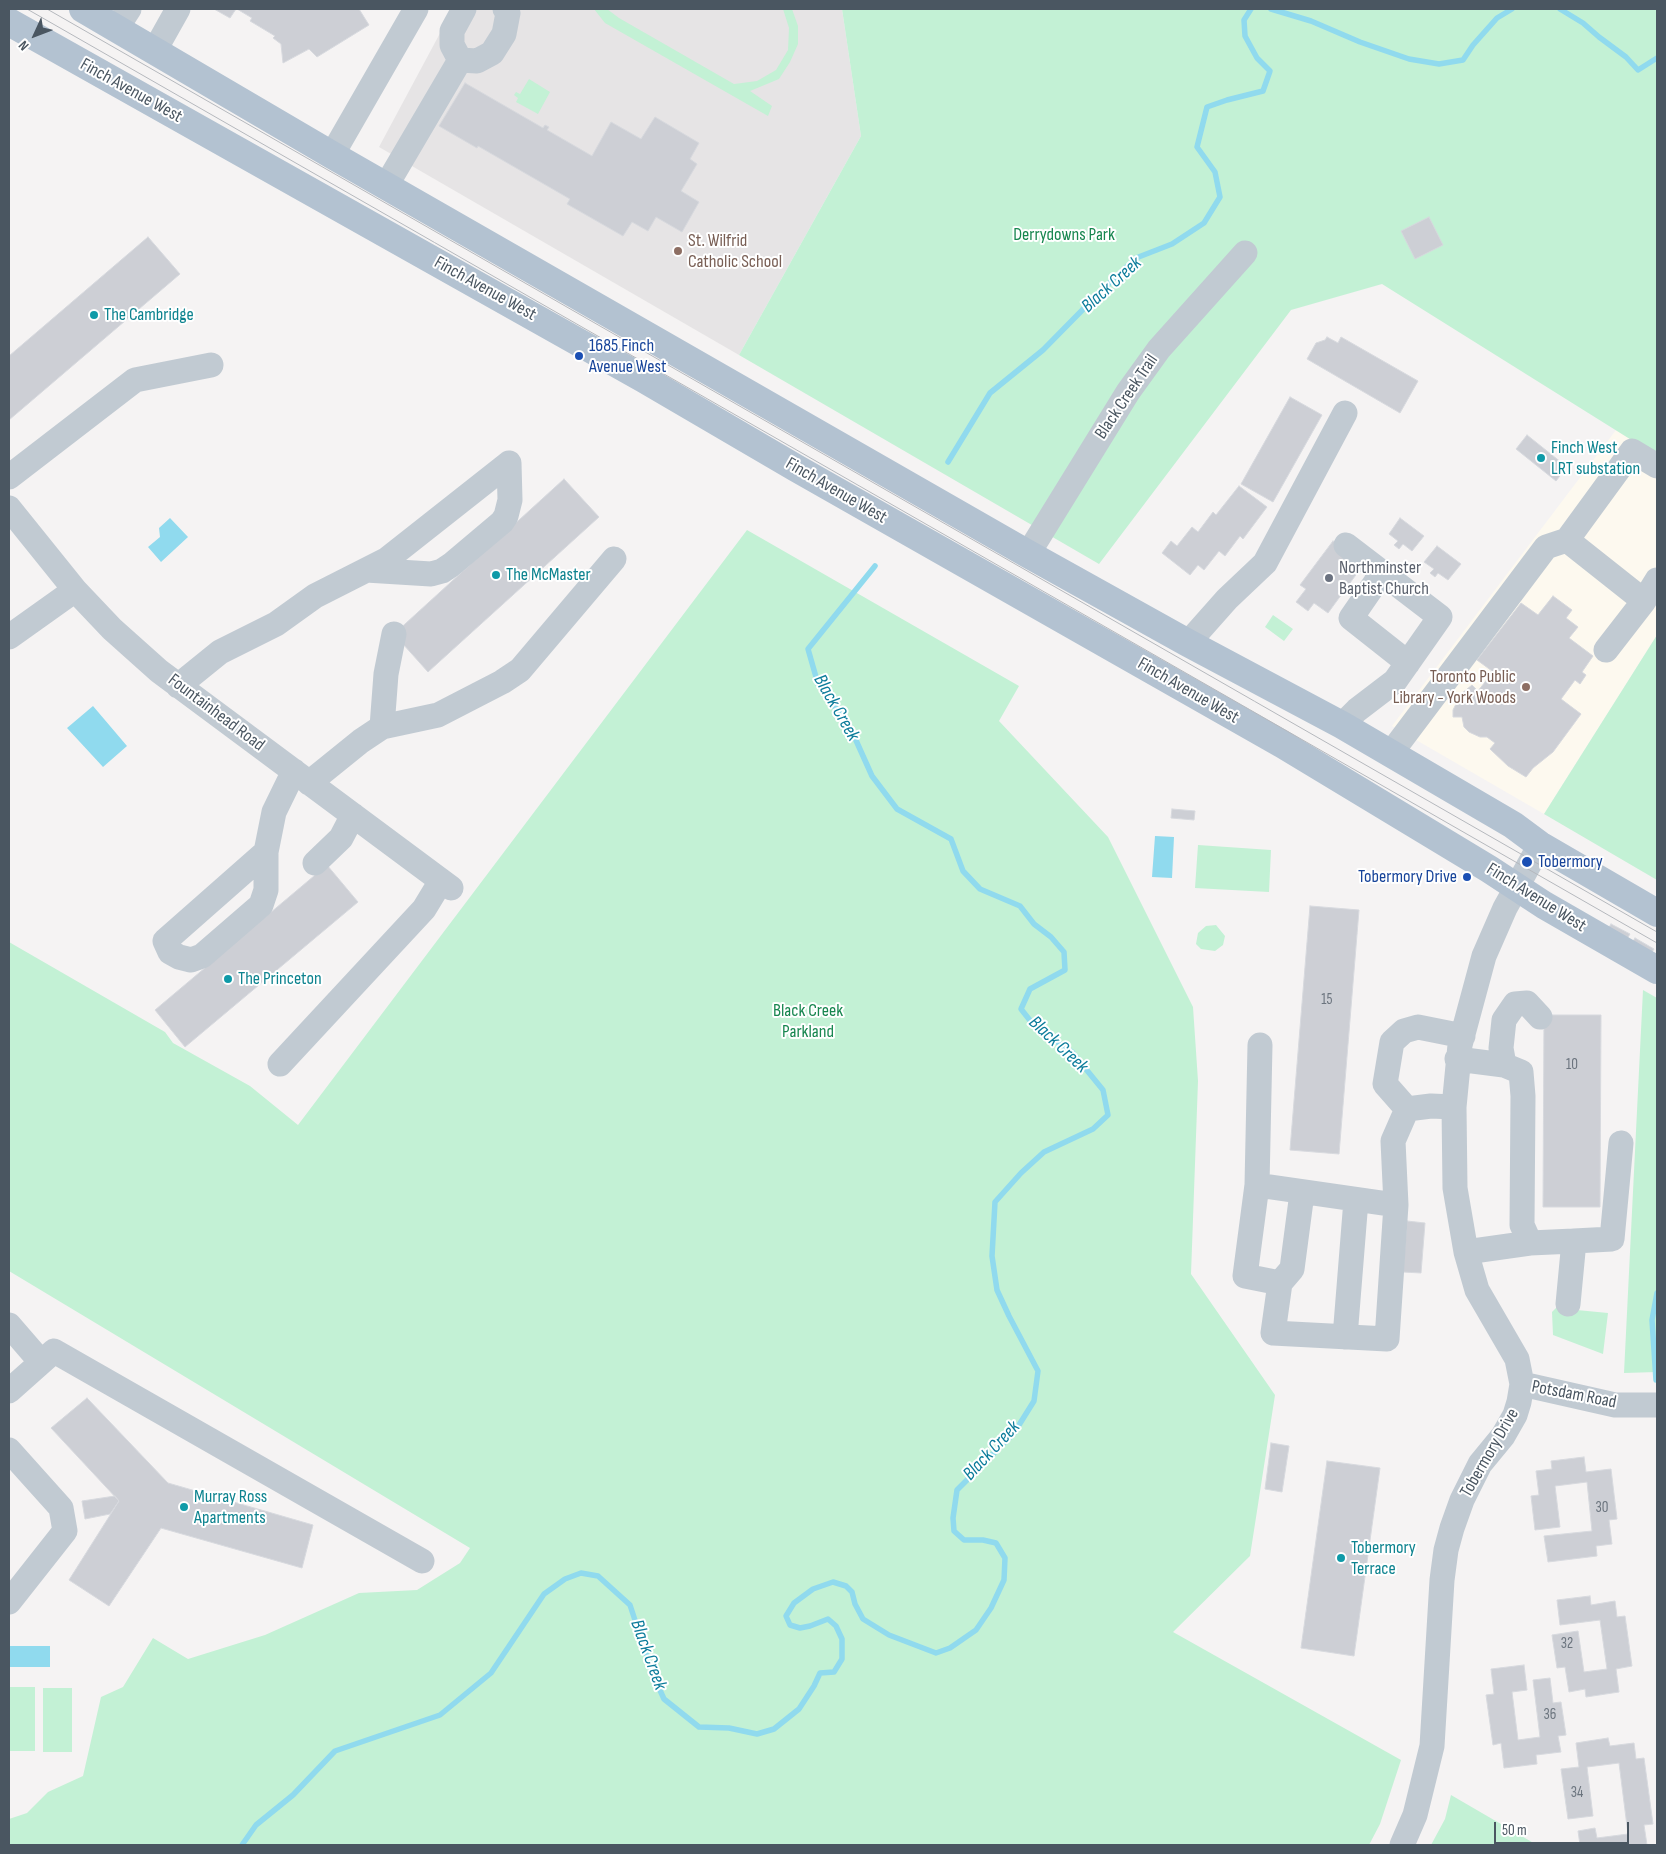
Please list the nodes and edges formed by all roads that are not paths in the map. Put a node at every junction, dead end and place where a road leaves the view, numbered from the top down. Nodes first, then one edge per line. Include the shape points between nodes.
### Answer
1 (84, 9) edge
2 (178, 9) edge
3 (416, 9) edge
4 (464, 9) edge
5 (505, 9) edge
6 (122, 19) edge
7 (9, 22) edge
8 (154, 50) junction
9 (460, 60) junction
10 (332, 155) junction
11 (386, 186) junction
12 (1245, 253) dead end
13 (211, 365) dead end
14 (1345, 413) dead end
15 (1657, 466) edge
16 (9, 477) edge
17 (9, 508) edge
18 (1567, 540) junction
19 (1346, 545) dead end
20 (1028, 554) junction
21 (614, 559) dead end
22 (365, 570) junction
23 (1382, 573) junction
24 (1657, 580) edge
25 (75, 590) junction
26 (1644, 601) junction
27 (394, 634) dead end
28 (9, 637) edge
29 (1188, 644) junction
30 (1606, 650) dead end
31 (1408, 663) junction
32 (178, 686) junction
33 (1342, 724) junction
34 (382, 727) junction
35 (1391, 753) junction
36 (302, 777) junction
37 (353, 815) junction
38 (1540, 845) junction
39 (266, 852) dead end
40 (315, 863) dead end
41 (1516, 887) junction
42 (1657, 913) edge
43 (1657, 970) edge
44 (1540, 1018) dead end
45 (1260, 1045) dead end
46 (1460, 1048) junction
47 (280, 1064) dead end
48 (1504, 1065) junction
49 (1454, 1107) junction
50 (1407, 1109) junction
51 (1621, 1143) dead end
52 (1257, 1185) junction
53 (1302, 1193) junction
54 (1356, 1200) junction
55 (1396, 1205) junction
56 (1574, 1241) junction
57 (1530, 1243) junction
58 (1466, 1252) junction
59 (1280, 1284) junction
60 (1568, 1304) dead end
61 (9, 1325) edge
62 (1345, 1337) junction
63 (41, 1362) junction
64 (1522, 1384) junction
65 (9, 1391) edge
66 (1657, 1405) edge
67 (9, 1450) edge
68 (422, 1561) dead end
69 (9, 1602) edge
70 (1402, 1845) edge

1 - 6 main road
2 - 8 street
3 - 10 street
4 - 9 street via 452,31 452,45
5 - 9 street via 508,13 504,34 492,53 477,62
6 - 8 main road
7 - 41 main road, Finch Avenue West via 644,379 1273,739
8 - 10 main road
9 - 11 street
10 - 11 main road
11 - 20 main road
12 - 20 street, Black Creek Trail via 1159,349 1128,392
13 - 16 street via 135,380
14 - 29 street via 1265,563 1227,599
15 - 18 street via 1632,451
17 - 25 street, Fountainhead Road
18 - 26 street
18 - 35 street via 1546,547
19 - 23 street
20 - 29 main road
21 - 34 street via 520,670 438,715
22 - 22 street via 386,560 509,463 510,500 506,516 451,565 431,574
22 - 32 street via 315,596 268,629 220,652
23 - 31 street via 1351,618
23 - 31 street via 1440,617
24 - 26 street
25 - 28 street
25 - 32 street, Fountainhead Road via 112,629
26 - 30 street
27 - 34 street via 386,674
29 - 33 main road
31 - 33 street via 1395,681
32 - 36 street, Fountainhead Road
33 - 35 main road
34 - 36 street
35 - 38 main road
36 - 37 street, Fountainhead Road
36 - 39 street via 274,812
37 - 40 street via 341,838
37 - 47 street, Fountainhead Road via 446,884
38 - 41 street, Tobermory Drive
38 - 42 main road
41 - 43 main road, Finch Avenue West
41 - 46 street, Tobermory Drive via 1484,956
44 - 48 street via 1527,1003 1515,1004 1504,1020 1501,1048
45 - 52 street
46 - 48 street
46 - 49 street, Tobermory Drive
46 - 50 street via 1418,1027 1404,1031 1392,1042 1386,1084
48 - 57 street via 1520,1072 1523,1096 1522,1225
49 - 50 street
49 - 58 street, Tobermory Drive via 1455,1188
50 - 55 street via 1392,1141
51 - 56 street via 1612,1239
52 - 53 street
52 - 59 street via 1245,1276
53 - 54 street
53 - 59 street via 1292,1269
54 - 55 street
54 - 62 street
55 - 62 street via 1387,1339
56 - 57 street
56 - 60 street
57 - 58 street
58 - 64 street, Tobermory Drive via 1477,1290 1517,1359
59 - 62 street via 1273,1333
61 - 63 street
63 - 65 street
63 - 68 street via 54,1351
64 - 66 street, Potsdam Road via 1615,1405
64 - 70 street, Tobermory Drive via 1515,1415 1480,1464 1462,1500 1446,1550 1431,1752 1415,1815
67 - 69 street via 61,1508 65,1531

